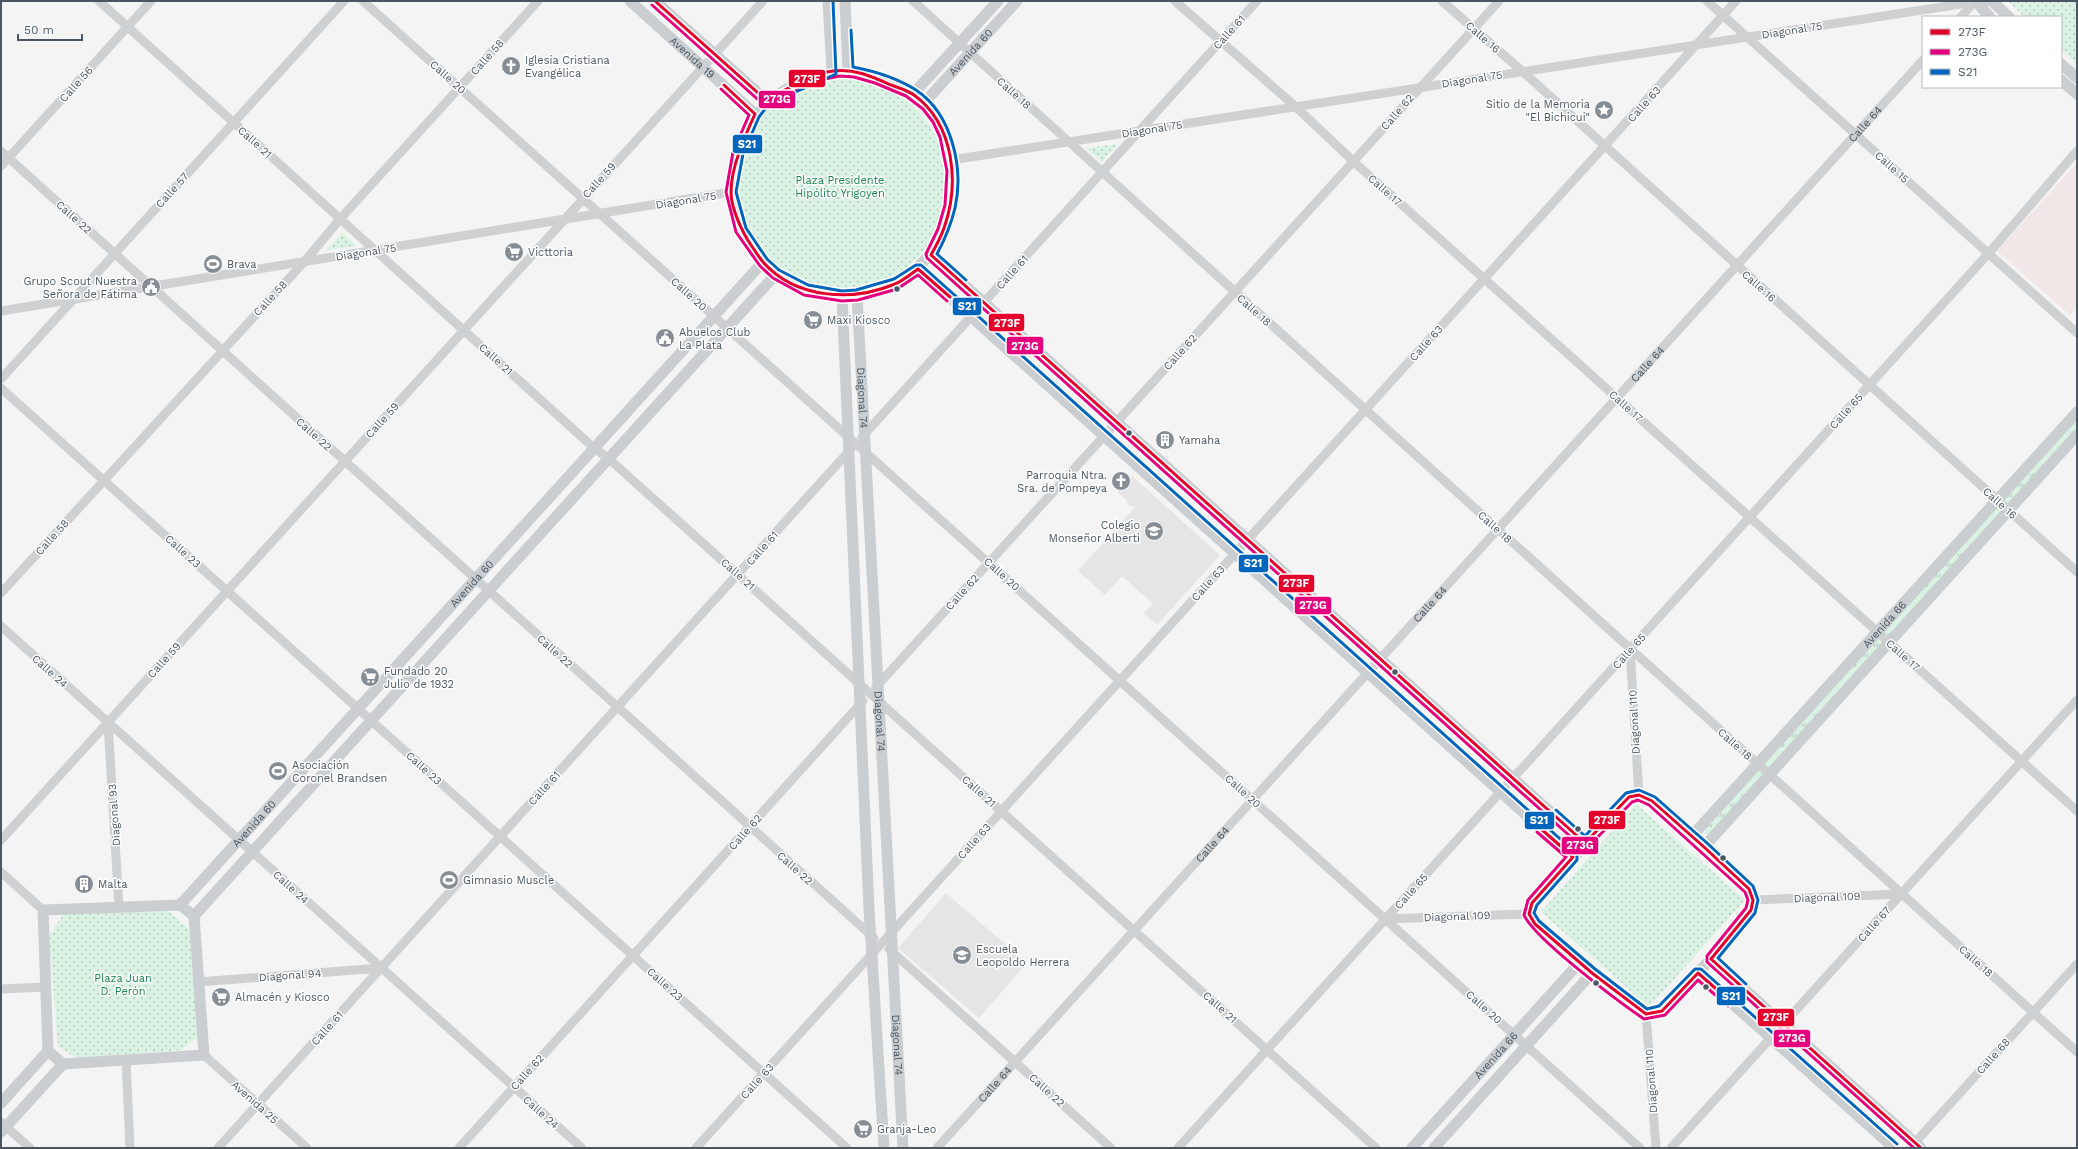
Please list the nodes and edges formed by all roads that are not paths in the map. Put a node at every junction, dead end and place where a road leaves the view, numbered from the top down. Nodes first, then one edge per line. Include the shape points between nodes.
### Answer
1 (99, 1) edge
2 (151, 1) edge
3 (344, 1) edge
4 (363, 1) edge
5 (538, 1) edge
6 (630, 1) edge
7 (655, 1) edge
8 (762, 1) edge
9 (828, 1) edge
10 (845, 1) edge
11 (913, 1) edge
12 (998, 1) edge
13 (1017, 1) edge
14 (1175, 1) edge
15 (1257, 1) edge
16 (1442, 1) edge
17 (1499, 1) edge
18 (1707, 1) edge
19 (1736, 1) edge
20 (1974, 1) edge
21 (1994, 2) edge
22 (1723, 15) junction
23 (1962, 16) edge
24 (1989, 16) edge
25 (2008, 16) edge
26 (127, 27) junction
27 (1473, 29) junction
28 (1748, 37) junction
29 (1220, 42) junction
30 (959, 44) junction
31 (1698, 44) junction
32 (970, 53) junction
33 (714, 54) junction
34 (1922, 61) edge
35 (2062, 65) edge
36 (702, 66) junction
37 (848, 71) junction
38 (832, 72) junction
39 (1522, 72) junction
40 (2077, 78) edge
41 (2062, 81) edge
42 (459, 88) junction
43 (1418, 88) junction
44 (913, 94) junction
45 (2077, 94) edge
46 (766, 100) junction
47 (924, 103) junction
48 (1296, 107) junction
49 (756, 114) junction
50 (233, 123) junction
51 (1142, 130) junction
52 (1856, 134) junction
53 (1068, 142) junction
54 (1604, 147) junction
55 (1, 151) edge
56 (2077, 151) edge
57 (9, 158) junction
58 (951, 160) junction
59 (1353, 161) junction
60 (1, 166) edge
61 (1102, 172) junction
62 (731, 192) junction
63 (583, 198) junction
64 (601, 214) junction
65 (340, 219) junction
66 (564, 220) junction
67 (376, 250) junction
68 (115, 254) junction
69 (1988, 254) junction
70 (931, 255) junction
71 (304, 262) junction
72 (763, 262) junction
73 (1737, 266) junction
74 (918, 269) junction
75 (776, 274) junction
76 (1484, 279) junction
77 (152, 287) junction
78 (1235, 292) junction
79 (842, 296) junction
80 (857, 296) junction
81 (75, 299) junction
82 (984, 303) junction
83 (1, 311) edge
84 (714, 316) junction
85 (971, 317) junction
86 (727, 328) junction
87 (463, 330) junction
88 (2077, 333) edge
89 (222, 350) junction
90 (1, 379) edge
91 (1869, 385) junction
92 (1, 388) edge
93 (1617, 398) junction
94 (1365, 410) junction
95 (2077, 412) edge
96 (1117, 422) junction
97 (864, 435) junction
98 (2077, 435) edge
99 (848, 436) junction
100 (1104, 436) junction
101 (594, 448) junction
102 (852, 448) junction
103 (865, 452) junction
104 (608, 458) junction
105 (344, 461) junction
106 (104, 480) junction
107 (1997, 500) junction
108 (2009, 510) junction
109 (1750, 517) junction
110 (1498, 529) junction
111 (1248, 540) junction
112 (1235, 554) junction
113 (989, 563) junction
114 (2077, 572) edge
115 (738, 574) junction
116 (476, 579) junction
117 (227, 591) junction
118 (488, 591) junction
119 (1, 593) edge
120 (1, 626) edge
121 (1878, 632) junction
122 (1889, 642) junction
123 (1630, 649) junction
124 (1380, 659) junction
125 (1368, 673) junction
126 (1120, 681) junction
127 (860, 685) junction
128 (878, 685) junction
129 (870, 694) junction
130 (2077, 700) edge
131 (879, 702) junction
132 (860, 703) junction
133 (617, 707) junction
134 (358, 709) junction
135 (371, 720) junction
136 (108, 722) junction
137 (2022, 761) junction
138 (1758, 764) junction
139 (1769, 775) junction
140 (1513, 778) junction
141 (1500, 792) junction
142 (1638, 795) junction
143 (1253, 800) junction
144 (1002, 811) junction
145 (2077, 811) edge
146 (750, 827) junction
147 (500, 836) junction
148 (1692, 836) junction
149 (1, 840) edge
150 (239, 840) junction
151 (1585, 843) junction
152 (1704, 847) junction
153 (252, 852) junction
154 (1573, 857) junction
155 (1, 872) edge
156 (1901, 894) junction
157 (1753, 900) junction
158 (180, 905) junction
159 (119, 908) junction
160 (44, 910) junction
161 (1529, 914) junction
162 (194, 916) junction
163 (1385, 919) junction
164 (1134, 930) junction
165 (891, 934) junction
166 (871, 936) junction
167 (881, 944) junction
168 (892, 952) junction
169 (872, 954) junction
170 (633, 956) junction
171 (1711, 959) junction
172 (1580, 962) junction
173 (2077, 964) edge
174 (381, 968) junction
175 (1698, 972) junction
176 (1592, 973) junction
177 (198, 982) junction
178 (46, 987) junction
179 (1, 989) edge
180 (2033, 1012) junction
181 (1646, 1014) junction
182 (1783, 1024) junction
183 (1514, 1035) junction
184 (1771, 1038) junction
185 (1527, 1046) junction
186 (1267, 1050) junction
187 (48, 1051) junction
188 (2077, 1052) edge
189 (204, 1055) junction
190 (126, 1060) junction
191 (1015, 1062) junction
192 (63, 1064) junction
193 (764, 1073) junction
194 (514, 1087) junction
195 (1, 1103) edge
196 (258, 1104) junction
197 (3, 1127) edge
198 (1915, 1146) edge
199 (30, 1148) edge
200 (130, 1148) edge
201 (218, 1148) edge
202 (307, 1148) edge
203 (459, 1148) edge
204 (582, 1148) edge
205 (696, 1148) edge
206 (847, 1148) edge
207 (884, 1148) edge
208 (903, 1148) edge
209 (937, 1148) edge
210 (1111, 1148) edge
211 (1178, 1148) edge
212 (1376, 1148) edge
213 (1412, 1148) edge
214 (1434, 1148) edge
215 (1640, 1148) edge
216 (1656, 1148) edge
217 (1671, 1148) edge
218 (1894, 1148) edge

1 - 26 street, Calle 21
2 - 26 street, Calle 56
3 - 50 street, Calle 57
4 - 42 street, Calle 20
5 - 42 street, Calle 58
6 - 36 main road, Avenida 19
7 - 33 main road, Avenida 19
8 - 33 street, Calle 59
9 - 38 main road
10 - 37 main road
11 - 30 street, Calle 18
12 - 30 main road, Avenida 60
13 - 32 main road, Avenida 60
14 - 29 street, Calle 17
15 - 29 street, Calle 61
16 - 27 street, Calle 16
17 - 27 street, Calle 62
18 - 22 street, Calle 15
19 - 22 street, Calle 63
20 - 21 street, Diagonal 75
20 - 23 street
20 - 24 main road
20 - 28 street, Diagonal 75
21 - 25 main road
22 - 28 street, Calle 15
22 - 31 street, Calle 63
26 - 50 street, Calle 21
26 - 57 street, Calle 56
27 - 39 street, Calle 16
27 - 43 street, Calle 62
28 - 31 street, Diagonal 75
28 - 52 street, Calle 15
29 - 48 street, Calle 17
29 - 51 street, Calle 61
30 - 32 street, Calle 18
30 - 44 main road, Avenida 60
31 - 39 street, Diagonal 75
31 - 54 street, Calle 63
32 - 47 main road, Avenida 60
32 - 53 street, Calle 18
33 - 36 street, Calle 59
33 - 46 main road, Avenida 19
34 - 52 street, Calle 64
35 - 40 main road
36 - 49 main road, Avenida 19
36 - 63 street, Calle 59
37 - 38 main road
37 - 44 main road via 881,80
38 - 46 main road
39 - 43 street, Diagonal 75
39 - 54 street, Calle 16
41 - 45 main road
42 - 63 street, Calle 20
42 - 65 street, Calle 58
43 - 48 street, Diagonal 75
43 - 59 street, Calle 62
44 - 47 main road
46 - 49 main road
47 - 58 main road via 946,139
48 - 51 street, Diagonal 75
48 - 59 street, Calle 17
49 - 62 main road via 738,153
50 - 65 street, Calle 21
50 - 68 street, Calle 57
51 - 53 street, Diagonal 75
51 - 61 street, Calle 61
52 - 69 street, Calle 15
52 - 73 street, Calle 64
53 - 58 street, Diagonal 75
53 - 61 street, Calle 18
54 - 73 street, Calle 16
54 - 76 street, Calle 63
55 - 57 street, Calle 22
56 - 69 street, Calle 65
57 - 60 street, Calle 56
57 - 68 street, Calle 22
58 - 70 main road via 953,190 946,222
59 - 76 street, Calle 17
59 - 78 street, Calle 62
61 - 78 street, Calle 18
61 - 82 street, Calle 61
62 - 64 street, Diagonal 75
62 - 72 main road via 741,230
63 - 64 street, Calle 20
63 - 66 street, Calle 59
64 - 66 street, Diagonal 75
64 - 84 street, Calle 20
65 - 67 street, Calle 21
65 - 71 street, Calle 58
66 - 67 street, Diagonal 75
66 - 87 street, Calle 59
67 - 71 street, Diagonal 75
67 - 87 street, Calle 21
68 - 77 street, Calle 22
68 - 81 street, Calle 57
69 - 88 street, Calle 15
69 - 91 street, Calle 65
70 - 74 main road
70 - 82 main road
71 - 77 street, Diagonal 75
71 - 89 street, Calle 58
72 - 75 main road
72 - 84 main road, Avenida 60
73 - 91 street, Calle 16
73 - 93 street, Calle 64
74 - 80 main road via 896,284
74 - 85 main road
75 - 79 main road via 806,290
75 - 86 main road, Avenida 60
76 - 93 street, Calle 17
76 - 94 street, Calle 63
77 - 81 street, Diagonal 75
77 - 89 street, Calle 22
78 - 94 street, Calle 18
78 - 96 street, Calle 62
79 - 80 main road
79 - 99 main road, Diagonal 74
80 - 97 main road, Diagonal 74
81 - 83 street, Diagonal 75
81 - 90 street, Calle 57
82 - 85 street, Calle 61
82 - 96 main road
84 - 86 street, Calle 20
84 - 101 main road, Avenida 60
85 - 97 street, Calle 61
85 - 100 main road
86 - 99 street, Calle 20
86 - 104 main road, Avenida 60
87 - 101 street, Calle 21
87 - 105 street, Calle 59
89 - 105 street, Calle 22
89 - 106 street, Calle 58
91 - 107 street, Calle 16
91 - 109 street, Calle 65
92 - 106 street, Calle 23
93 - 109 street, Calle 17
93 - 110 street, Calle 64
94 - 110 street, Calle 18
94 - 111 street, Calle 63
95 - 107 main road, Avenida 66
96 - 100 street, Calle 62
96 - 111 main road
97 - 102 street, Calle 61
97 - 103 main road, Diagonal 74
98 - 108 main road, Avenida 66
99 - 102 main road, Diagonal 74
100 - 112 main road
100 - 113 street, Calle 62
101 - 104 street, Calle 21
101 - 116 main road, Avenida 60
102 - 103 street, Calle 20
102 - 115 street, Calle 61
102 - 127 main road, Diagonal 74
103 - 113 street, Calle 20
103 - 128 main road, Diagonal 74
104 - 115 street, Calle 21
104 - 118 main road, Avenida 60
105 - 116 street, Calle 22
105 - 117 street, Calle 59
106 - 117 street, Calle 23
106 - 119 street, Calle 58
107 - 108 street, Calle 16
107 - 121 main road, Avenida 66
108 - 114 street, Calle 16
108 - 122 main road, Avenida 66
109 - 121 street, Calle 17
109 - 123 street, Calle 65
110 - 123 street, Calle 18
110 - 124 street, Calle 64
111 - 112 street, Calle 63
111 - 124 main road
112 - 125 main road
112 - 126 street, Calle 63
113 - 126 street, Calle 20
113 - 128 street, Calle 62
115 - 127 street, Calle 21
115 - 133 street, Calle 61
116 - 118 street, Calle 22
116 - 134 main road, Avenida 60
117 - 134 street, Calle 23
117 - 136 street, Calle 59
118 - 133 street, Calle 22
118 - 135 main road, Avenida 60
120 - 136 street, Calle 24
121 - 122 street, Calle 17
121 - 138 main road, Avenida 66
122 - 137 street, Calle 17
122 - 139 main road, Avenida 66
123 - 138 street, Calle 18
123 - 140 street, Calle 65
123 - 142 street, Diagonal 110
124 - 125 street, Calle 64
124 - 140 main road
125 - 141 main road
125 - 143 street, Calle 64
126 - 143 street, Calle 20
126 - 144 street, Calle 63
127 - 129 street, Calle 21
127 - 132 main road, Diagonal 74
128 - 129 street, Calle 62
128 - 131 main road, Diagonal 74
129 - 131 street, Calle 21
129 - 132 street, Calle 62
130 - 137 street, Calle 67
131 - 144 street, Calle 21
131 - 165 main road, Diagonal 74
132 - 146 street, Calle 62
132 - 166 main road, Diagonal 74
133 - 146 street, Calle 22
133 - 147 street, Calle 61
134 - 135 street, Calle 23
134 - 150 main road, Avenida 60
135 - 147 street, Calle 23
135 - 153 main road, Avenida 60
136 - 149 street, Calle 59
136 - 150 street, Calle 24
136 - 159 street, Diagonal 93
137 - 145 street, Calle 17
137 - 156 street, Calle 67
138 - 139 street, Calle 18
138 - 148 main road, Avenida 66
139 - 152 main road, Avenida 66
139 - 156 street, Calle 18
140 - 141 street, Calle 65
140 - 151 main road
141 - 154 main road
141 - 163 street, Calle 65
142 - 148 main road via 1652,802
142 - 151 main road via 1629,797
143 - 163 street, Calle 20
143 - 164 street, Calle 64
144 - 164 street, Calle 21
144 - 165 street, Calle 63
146 - 166 street, Calle 22
146 - 170 street, Calle 62
147 - 170 street, Calle 23
147 - 174 street, Calle 61
148 - 152 main road
150 - 153 street, Calle 24
150 - 158 main road, Avenida 60
151 - 154 main road
152 - 157 main road via 1749,890
153 - 162 main road, Avenida 60
153 - 174 street, Calle 24
154 - 161 main road via 1532,902
155 - 160 street
156 - 157 street, Diagonal 109
156 - 180 street, Calle 18
156 - 182 street, Calle 67
157 - 171 main road via 1751,910
158 - 159 main road
158 - 162 main road
159 - 160 main road
160 - 178 main road
161 - 163 street, Diagonal 109
161 - 172 main road via 1535,924
162 - 177 main road
163 - 183 street, Calle 20
163 - 186 street, Calle 65
164 - 186 street, Calle 21
164 - 191 street, Calle 64
165 - 167 street, Calle 63
165 - 168 main road, Diagonal 74
166 - 167 street, Calle 22
166 - 169 main road, Diagonal 74
167 - 168 street, Calle 22
167 - 169 street, Calle 63
168 - 191 street, Calle 22
168 - 208 main road, Diagonal 74
169 - 193 street, Calle 63
169 - 207 main road, Diagonal 74
170 - 193 street, Calle 23
170 - 194 street, Calle 62
171 - 175 main road
171 - 182 main road
172 - 176 main road
172 - 183 main road, Avenida 66
173 - 180 street, Calle 68
174 - 177 street, Diagonal 94
174 - 194 street, Calle 24
174 - 196 street, Calle 61
175 - 181 main road via 1662,1011
175 - 184 main road
176 - 181 main road
176 - 185 main road, Avenida 66
177 - 189 main road
178 - 179 street
178 - 187 main road
180 - 188 street, Calle 18
180 - 198 street, Calle 68
181 - 216 street, Diagonal 110
182 - 184 street, Calle 67
182 - 198 main road
183 - 185 street, Calle 20
183 - 213 main road, Avenida 66
184 - 217 street, Calle 67
184 - 218 main road
185 - 214 main road, Avenida 66
185 - 215 street, Calle 20
186 - 211 street, Calle 65
186 - 212 street, Calle 21
187 - 192 main road
187 - 195 main road
189 - 190 main road
189 - 196 street, Avenida 25
190 - 192 main road
190 - 200 street
191 - 209 street, Calle 64
191 - 210 street, Calle 22
192 - 197 main road
193 - 205 street, Calle 63
193 - 206 street, Calle 23
194 - 203 street, Calle 62
194 - 204 street, Calle 24
196 - 201 street, Calle 61
196 - 202 street, Avenida 25
197 - 199 street

